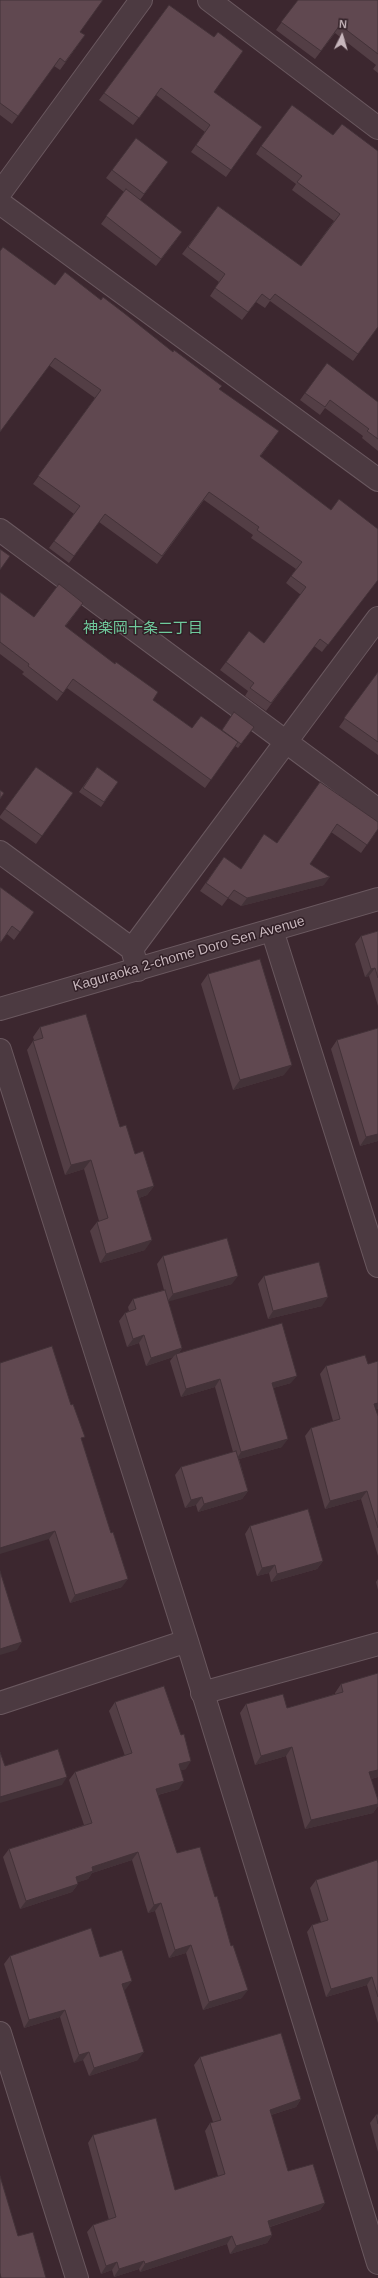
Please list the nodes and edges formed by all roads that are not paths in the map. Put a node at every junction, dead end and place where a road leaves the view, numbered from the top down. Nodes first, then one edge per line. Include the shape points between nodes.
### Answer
1 (141, 0) edge
2 (209, 0) edge
3 (378, 128) edge
4 (0, 193) edge
5 (0, 203) edge
6 (378, 480) edge
7 (0, 530) edge
8 (378, 618) edge
9 (287, 741) junction
10 (378, 810) edge
11 (0, 852) edge
12 (378, 899) edge
13 (272, 930) junction
14 (132, 949) junction
15 (138, 970) junction
16 (0, 1010) edge
17 (0, 1050) edge
18 (378, 1266) edge
19 (187, 1642) junction
20 (378, 1644) edge
21 (202, 1693) junction
22 (0, 1703) edge
23 (0, 2033) edge
24 (378, 2263) edge
25 (378, 2276) edge
26 (77, 2278) edge
27 (371, 2278) edge

1 - 4 street
2 - 3 street
5 - 6 street
7 - 9 street
8 - 9 street
9 - 10 street
9 - 14 street
11 - 14 street
12 - 13 street, Kaguraoka 2-chome Doro Sen Avenue
13 - 15 street, Kaguraoka 2-chome Doro Sen Avenue
13 - 18 street
14 - 15 street
15 - 16 street, Kaguraoka 2-chome Doro Sen Avenue
17 - 19 street
19 - 21 street
19 - 22 street
20 - 21 street
21 - 24 street
23 - 26 street
25 - 27 street

